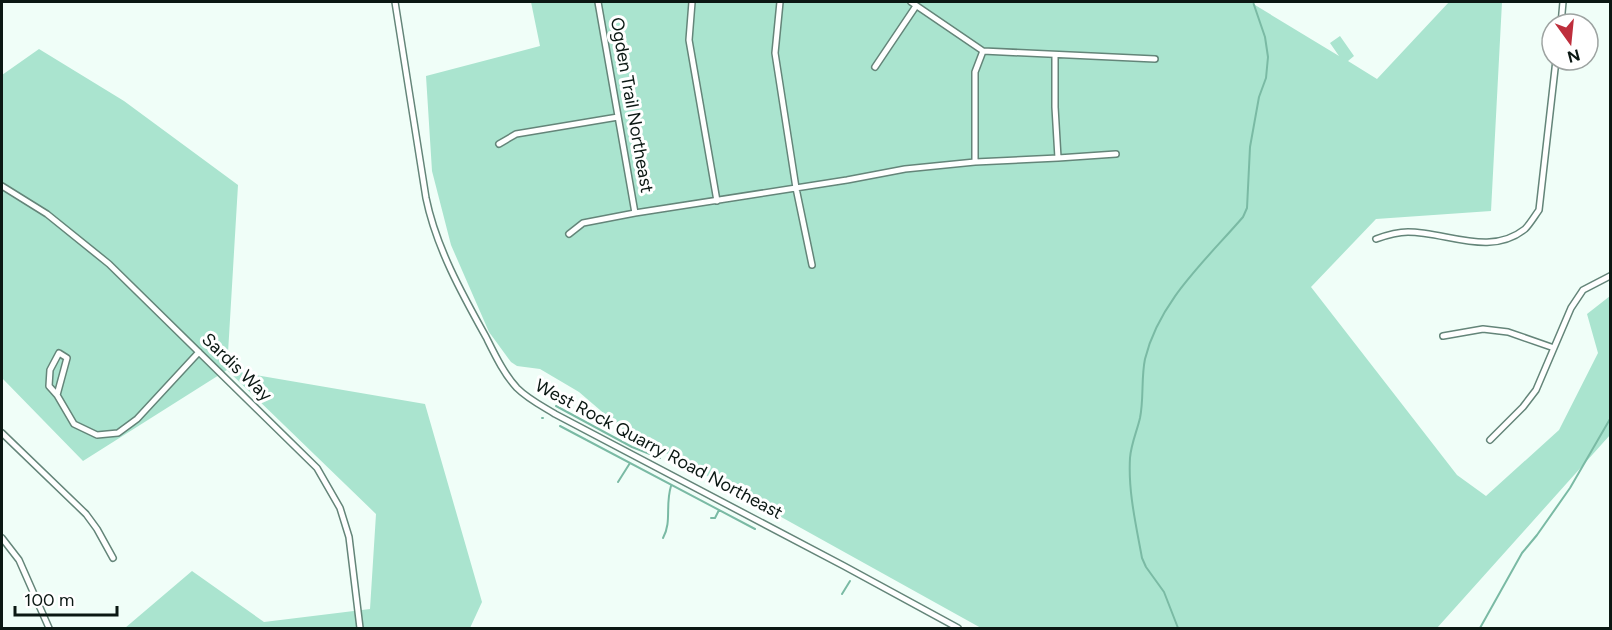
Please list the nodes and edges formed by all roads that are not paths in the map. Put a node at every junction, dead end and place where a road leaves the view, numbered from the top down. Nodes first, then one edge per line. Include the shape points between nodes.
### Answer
1 (395, 2) edge
2 (598, 2) edge
3 (692, 2) edge
4 (780, 2) edge
5 (914, 4) edge
6 (983, 51) junction
7 (1055, 55) junction
8 (1155, 59) dead end
9 (875, 67) dead end
10 (1556, 72) edge
11 (618, 117) junction
12 (499, 144) dead end
13 (1116, 154) dead end
14 (1058, 158) junction
15 (975, 162) junction
16 (2, 186) edge
17 (796, 188) junction
18 (717, 201) junction
19 (635, 213) junction
20 (569, 234) dead end
21 (1376, 239) dead end
22 (812, 265) dead end
23 (1611, 276) edge
24 (1443, 336) dead end
25 (1554, 348) junction
26 (199, 352) junction
27 (57, 395) junction
28 (2, 433) edge
29 (1490, 440) dead end
30 (2, 538) edge
31 (113, 558) dead end
32 (49, 628) edge
33 (360, 628) edge
34 (958, 628) edge

1 - 34 street, West Rock Quarry Road Northeast via 432,224 481,328 517,388 555,414
2 - 11 street, Ogden Trail Northeast
3 - 18 street via 689,40
4 - 17 street via 775,53
5 - 6 street
5 - 9 street
6 - 7 street
6 - 15 street via 975,72
7 - 8 street
7 - 14 street
10 - 21 street via 1539,210 1526,228 1491,244 1409,232
11 - 12 street via 516,134
11 - 19 street, Ogden Trail Northeast
13 - 14 street
14 - 15 street
15 - 17 street via 905,169
16 - 26 street, Sardis Way via 47,214 109,264
17 - 18 street
17 - 22 street
18 - 19 street
19 - 20 street via 583,223
23 - 25 street via 1583,290 1570,309
24 - 25 street via 1483,329 1508,332
25 - 29 street via 1536,390
26 - 27 street via 137,419 118,433 97,435 74,424
26 - 33 street, Sardis Way via 318,468 340,508 349,537
27 - 27 street via 67,358 59,353 50,370 49,386
28 - 31 street via 86,514
30 - 32 street via 19,560

